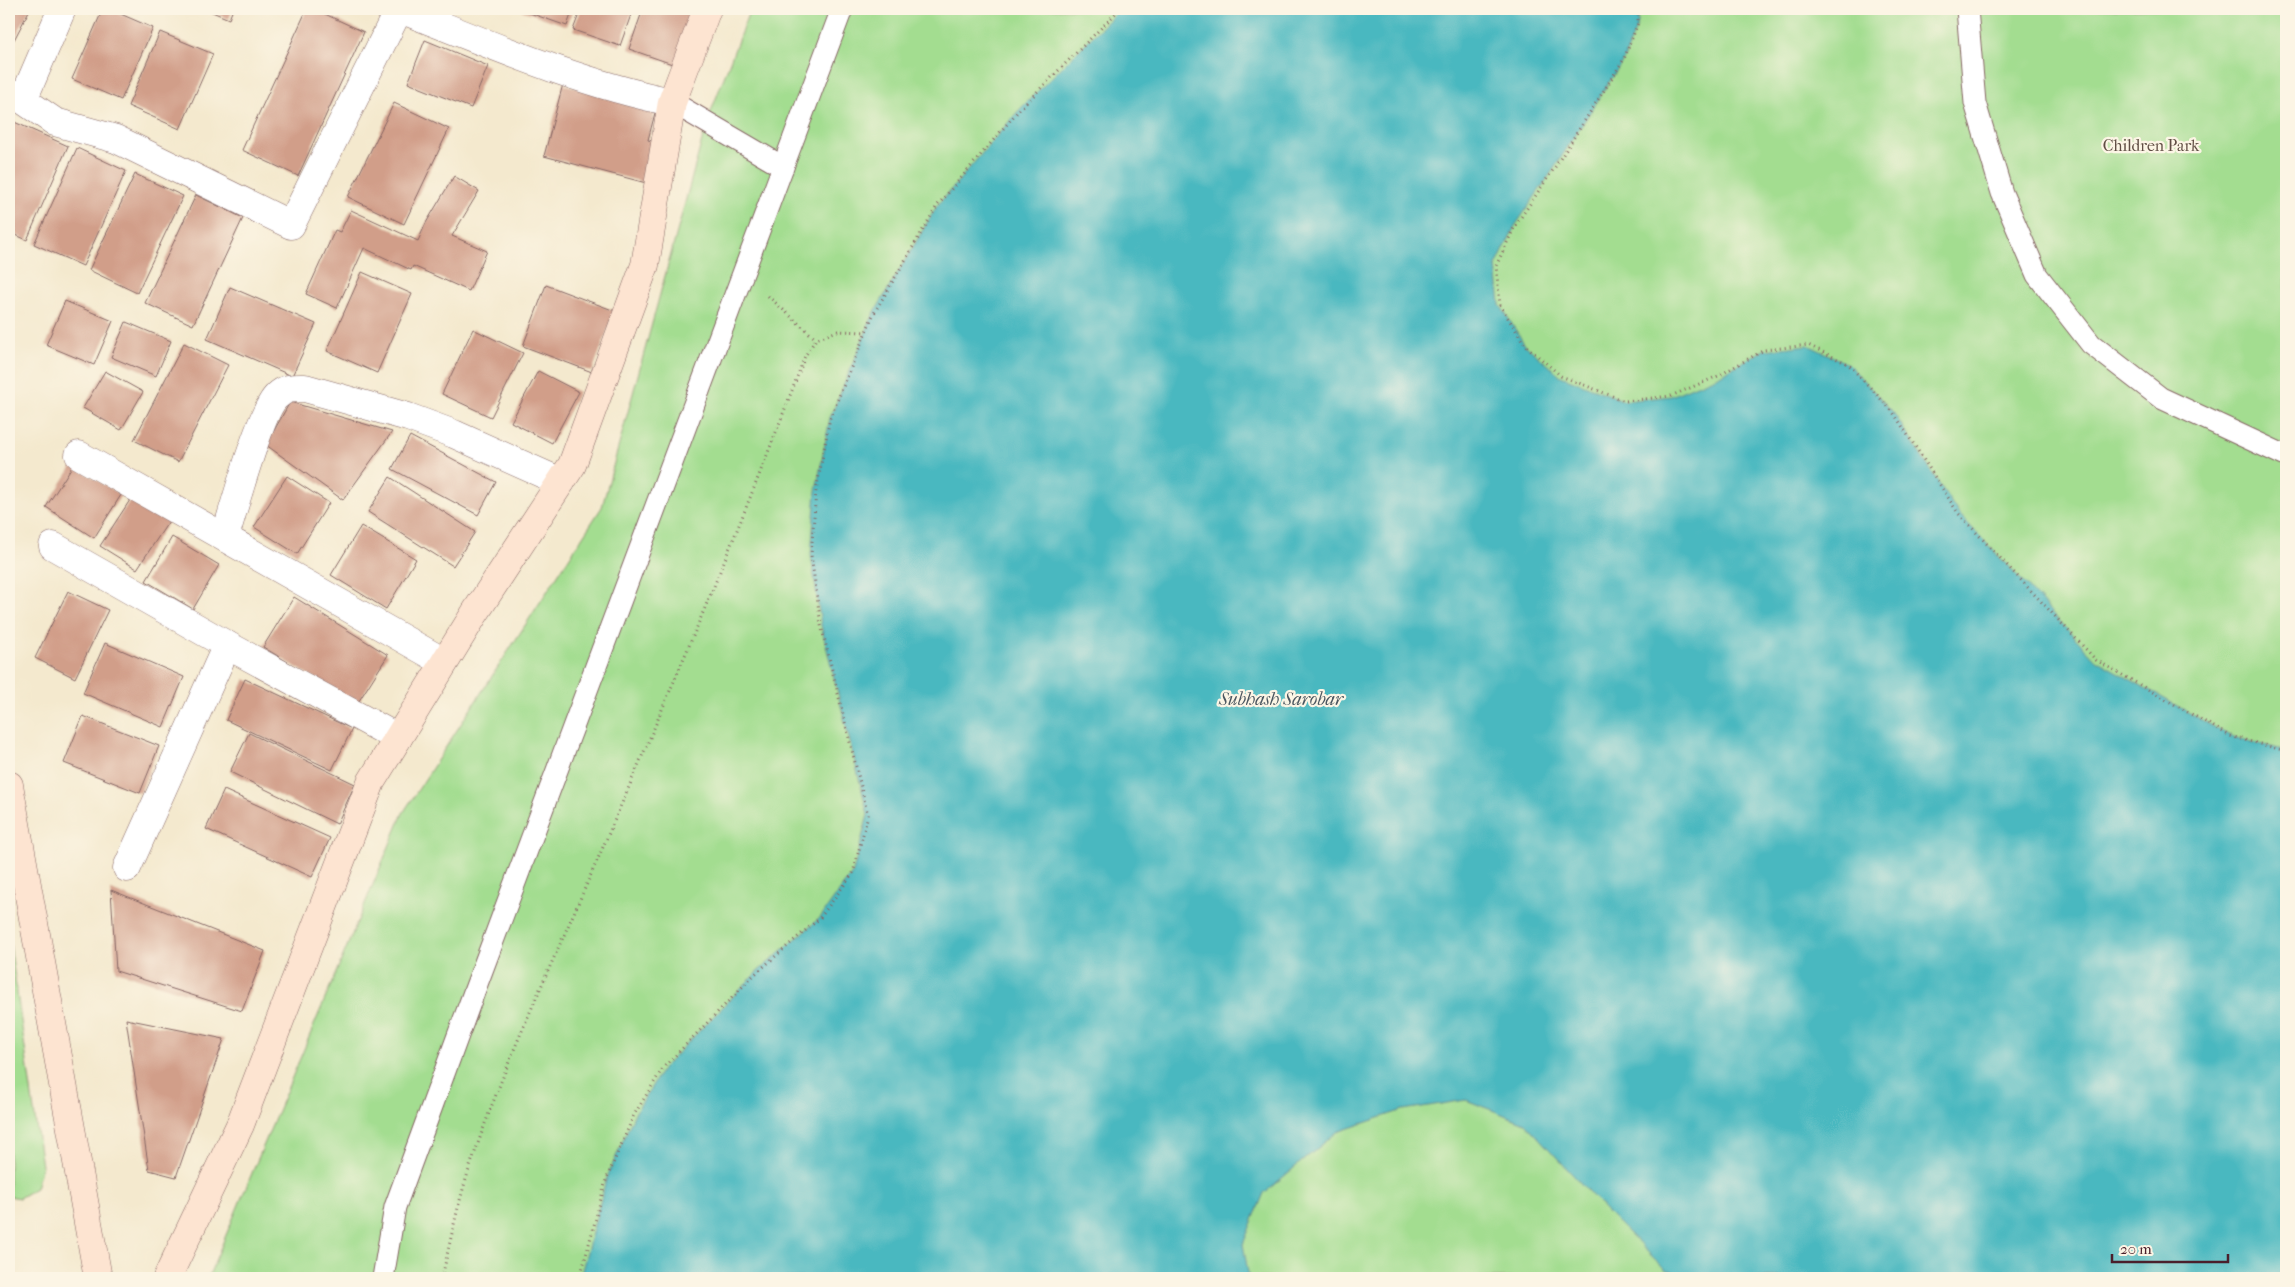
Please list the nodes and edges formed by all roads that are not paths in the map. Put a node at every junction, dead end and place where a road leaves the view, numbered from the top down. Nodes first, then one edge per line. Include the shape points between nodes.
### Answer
1 (62, 9) edge
2 (400, 9) edge
3 (706, 9) edge
4 (842, 9) edge
5 (1967, 9) edge
6 (672, 102) junction
7 (783, 167) junction
8 (80, 455) dead end
9 (2286, 456) edge
10 (561, 482) junction
11 (225, 537) junction
12 (53, 546) dead end
13 (227, 645) junction
14 (444, 662) junction
15 (398, 738) junction
16 (9, 785) edge
17 (127, 868) dead end
18 (98, 1278) edge
19 (167, 1278) edge
20 (383, 1278) edge

1 - 2 street via 23,100 55,122 116,139 291,225
2 - 6 street via 585,80
3 - 6 street
4 - 7 lane
5 - 9 lane via 1975,103 2002,192 2037,275 2091,344 2161,398
6 - 7 lane
6 - 10 street via 645,265 572,465
7 - 20 lane via 395,1207
8 - 11 street
10 - 11 street via 408,417 305,388 288,388 275,396 264,419
10 - 14 street
11 - 14 street
12 - 13 street
13 - 15 street
13 - 17 street
14 - 15 street
15 - 19 street via 371,782 240,1125
16 - 18 street

